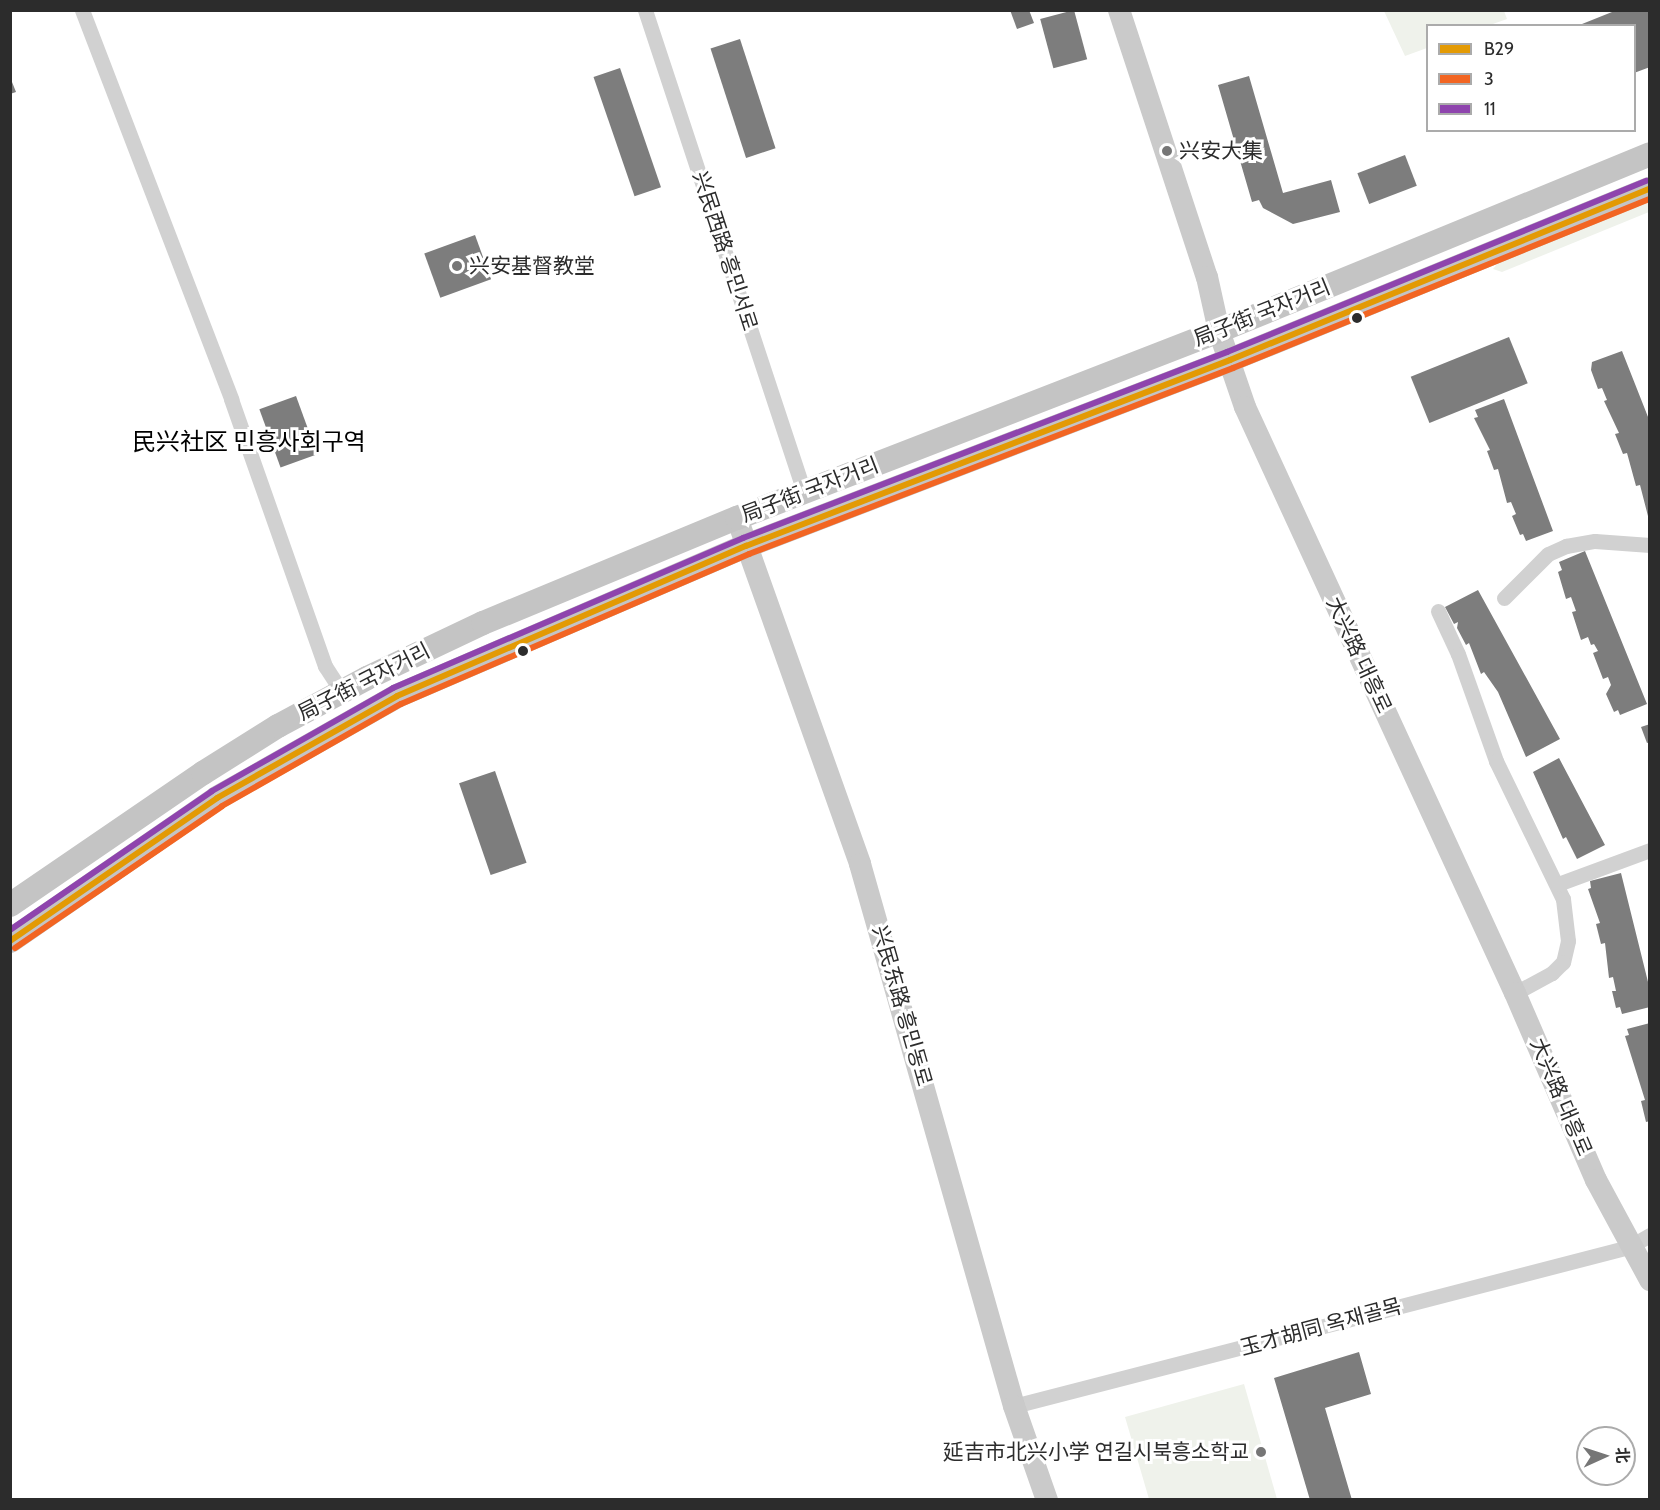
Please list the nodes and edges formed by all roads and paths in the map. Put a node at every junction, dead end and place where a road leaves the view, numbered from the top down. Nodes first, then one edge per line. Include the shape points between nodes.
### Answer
1 (82, 10) edge
2 (645, 10) edge
3 (1119, 10) edge
4 (1650, 154) edge
5 (1650, 189) edge
6 (1220, 331) junction
7 (1230, 360) junction
8 (804, 492) junction
9 (737, 518) junction
10 (1650, 545) edge
11 (746, 546) junction
12 (1504, 598) dead end
13 (1438, 611) dead end
14 (342, 692) junction
15 (1650, 850) edge
16 (1558, 884) junction
17 (10, 905) edge
18 (10, 941) edge
19 (1515, 993) junction
20 (1644, 1239) edge
21 (1650, 1280) edge
22 (1014, 1406) junction
23 (1047, 1500) edge

1 - 14 street via 231,399 326,666
2 - 8 street, 兴民西路 흥민서로
3 - 6 street, 大兴路 대흥로 via 1207,277
4 - 6 main road, 局子街 국자거리
5 - 7 main road, 局子街 국자거리
6 - 7 street, 大兴路 대흥로
6 - 8 main road, 局子街 국자거리
7 - 11 main road, 局子街 국자거리
7 - 19 street, 大兴路 대흥로 via 1245,406
8 - 9 main road, 局子街 국자거리
9 - 11 street, 兴民东路 흥민동로
9 - 14 main road, 局子街 국자거리 via 483,623
10 - 12 street via 1595,541 1566,546 1541,559
11 - 18 main road, 局子街 국자거리 via 499,649 369,711 217,798
11 - 22 street, 兴民东路 흥민동로 via 860,864
13 - 16 street via 1458,654 1496,761
14 - 17 main road, 局子街 국자거리 via 203,773
15 - 16 street
16 - 19 street via 1563,899 1567,953 1552,974
19 - 20 street, 大兴路 대흥로
20 - 21 street, 大兴路 대흥로
20 - 22 street, 玉才胡同 옥재골목
22 - 23 street, 兴民东路 흥민동로

